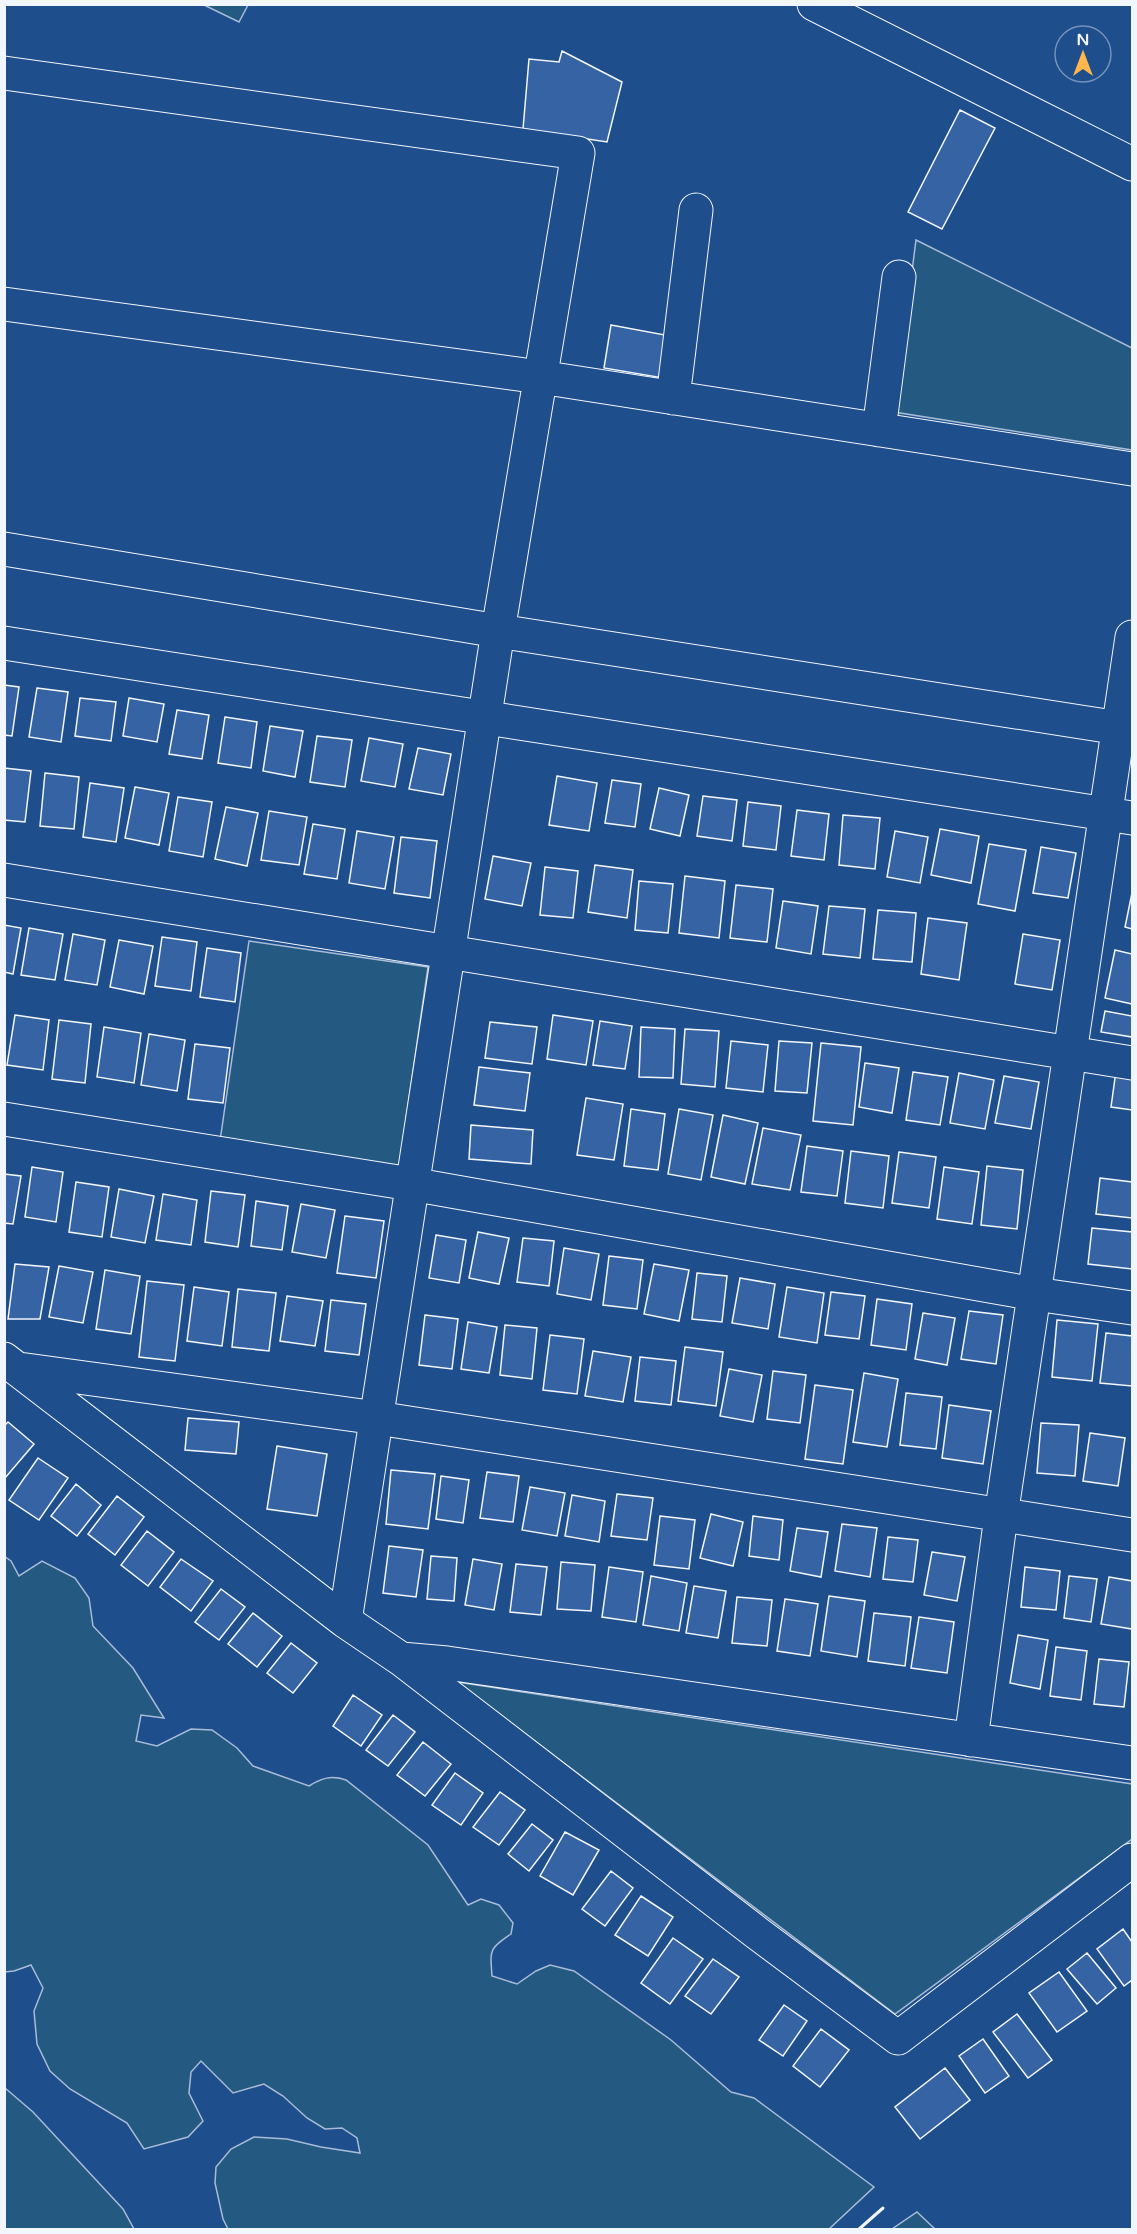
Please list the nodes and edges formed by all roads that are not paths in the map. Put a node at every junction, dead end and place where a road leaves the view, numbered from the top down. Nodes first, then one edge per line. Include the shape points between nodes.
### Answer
1 (814, 4) edge
2 (4, 73) edge
3 (1132, 164) edge
4 (696, 210) dead end
5 (899, 277) dead end
6 (4, 304) edge
7 (540, 377) junction
8 (673, 398) junction
9 (879, 430) junction
10 (1132, 469) edge
11 (4, 549) edge
12 (498, 631) junction
13 (1132, 637) edge
14 (4, 643) edge
15 (485, 716) junction
16 (1126, 729) edge
17 (1120, 816) edge
18 (4, 880) edge
19 (448, 954) junction
20 (1071, 1054) junction
21 (1132, 1063) edge
22 (4, 1119) edge
23 (411, 1184) junction
24 (1035, 1294) junction
25 (1132, 1308) edge
26 (11, 1364) edge
27 (377, 1418) junction
28 (1001, 1516) junction
29 (1132, 1535) edge
30 (345, 1621) junction
31 (401, 1659) junction
32 (971, 1740) junction
33 (1132, 1763) edge
34 (1132, 1860) edge

1 - 3 street
2 - 7 street via 578,153
4 - 8 street
5 - 9 street
6 - 7 street
7 - 8 street
7 - 12 street
8 - 9 street
9 - 10 street
11 - 12 street
12 - 15 street
12 - 16 street
13 - 16 street
14 - 15 street
15 - 17 street
15 - 19 street
16 - 17 street
17 - 20 street
18 - 19 street
19 - 20 street
19 - 23 street
20 - 21 street
20 - 24 street
22 - 23 street
23 - 24 street
23 - 27 street
24 - 25 street
24 - 28 street
26 - 27 street
26 - 30 street
27 - 28 street
27 - 30 street
28 - 29 street
28 - 32 street
30 - 31 street
31 - 32 street
31 - 34 street via 898,2038
32 - 33 street

